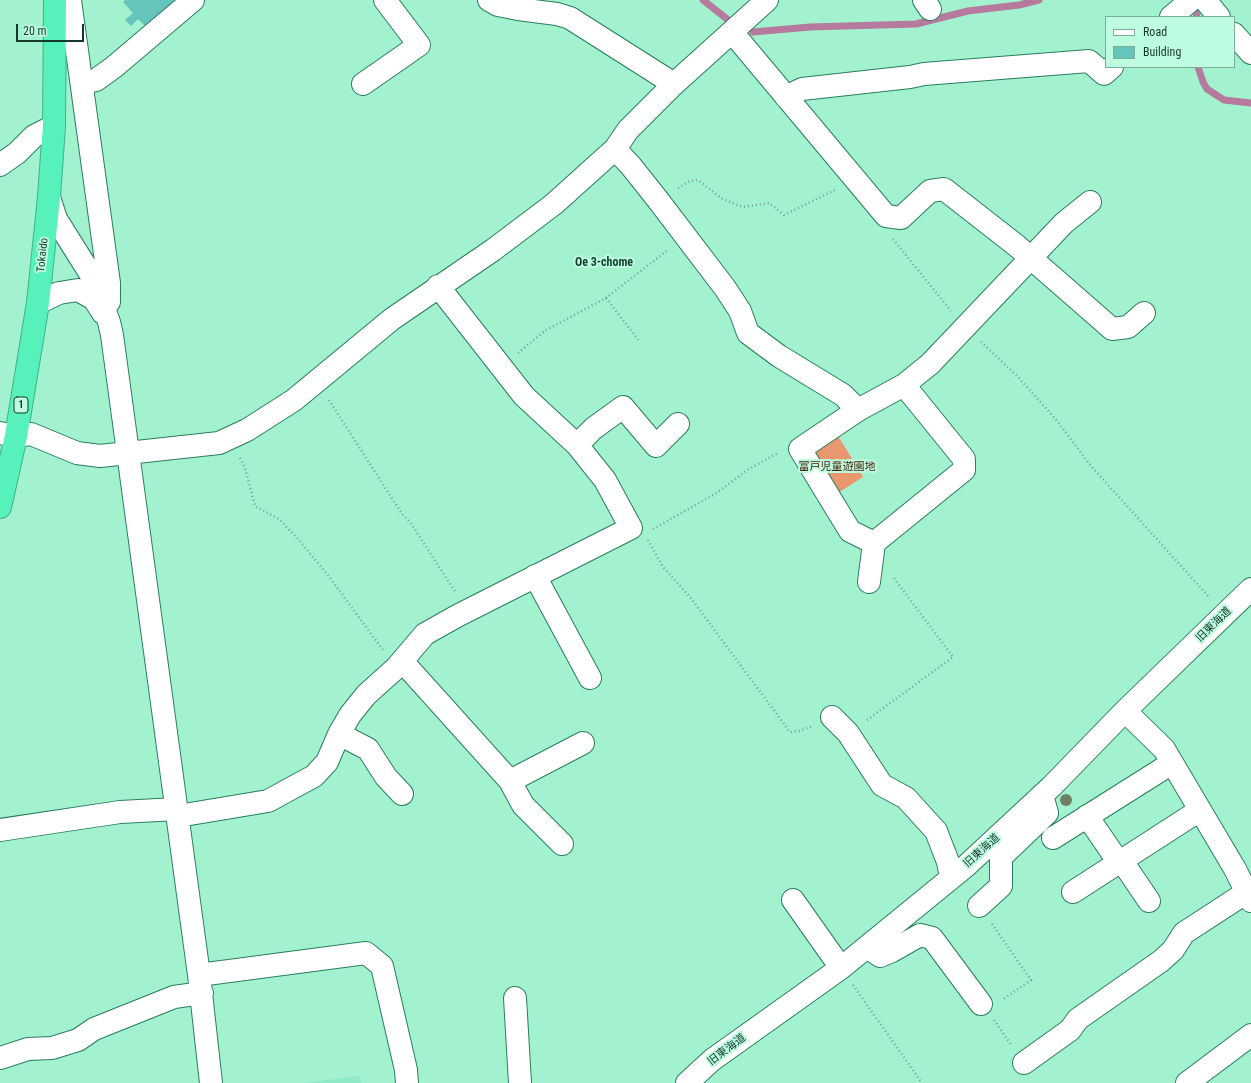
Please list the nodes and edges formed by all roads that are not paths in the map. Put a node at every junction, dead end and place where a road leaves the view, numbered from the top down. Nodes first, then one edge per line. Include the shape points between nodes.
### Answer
1 (55, 0) edge
2 (70, 0) edge
3 (193, 0) edge
4 (385, 0) edge
5 (489, 0) edge
6 (767, 0) edge
7 (1191, 0) edge
8 (1205, 0) edge
9 (1172, 16) edge
10 (1218, 16) edge
11 (732, 32) junction
12 (1235, 35) edge
13 (1251, 53) edge
14 (1111, 68) edge
15 (82, 83) junction
16 (363, 84) dead end
17 (674, 84) junction
18 (786, 97) junction
19 (54, 126) junction
20 (615, 149) junction
21 (0, 165) edge
22 (49, 197) junction
23 (1090, 202) dead end
24 (1030, 258) junction
25 (438, 286) junction
26 (38, 303) junction
27 (1144, 314) dead end
28 (110, 322) junction
29 (904, 385) junction
30 (858, 410) junction
31 (678, 424) dead end
32 (8, 434) edge
33 (577, 445) junction
34 (127, 452) junction
35 (0, 507) edge
36 (873, 547) junction
37 (535, 576) junction
38 (869, 582) dead end
39 (1251, 589) edge
40 (399, 665) junction
41 (590, 678) dead end
42 (1125, 711) junction
43 (832, 717) road end
44 (338, 734) junction
45 (583, 743) dead end
46 (1172, 763) junction
47 (510, 781) junction
48 (402, 794) dead end
49 (1042, 795) junction
50 (1200, 810) junction
51 (177, 812) junction
52 (1087, 816) junction
53 (0, 830) edge
54 (1054, 838) dead end
55 (562, 844) dead end
56 (1120, 862) junction
57 (952, 877) junction
58 (1073, 892) dead end
59 (1249, 896) edge
60 (793, 900) dead end
61 (1148, 901) dead end
62 (979, 906) road end
63 (866, 947) junction
64 (840, 968) junction
65 (200, 984) junction
66 (515, 998) dead end
67 (984, 1008) road end
68 (1251, 1035) edge
69 (0, 1058) edge
70 (1024, 1064) road end
71 (211, 1083) edge
72 (407, 1083) edge
73 (520, 1083) edge
74 (687, 1083) edge
75 (1187, 1083) edge

1 - 19 highway, Tokaido / 1
2 - 15 street
3 - 15 street via 114,67 96,80
4 - 16 street via 419,45
5 - 17 street via 518,10 570,18
6 - 11 street
7 - 9 street
8 - 10 street
11 - 17 street
11 - 18 street
12 - 13 street
14 - 18 street via 1104,74 1089,61 924,74 910,78 802,89
15 - 28 street via 109,283
17 - 20 street via 628,130
18 - 24 street via 886,216 901,218 930,192 944,190
19 - 21 street via 34,136
19 - 22 highway, Tokaido / 1
20 - 25 street via 554,204 493,250
20 - 30 street via 658,200 725,288 740,311 748,333 779,356 843,396
22 - 26 highway, Tokaido / 1
22 - 28 street via 56,219 93,278
23 - 24 street via 1064,223
24 - 27 street via 1112,329 1128,328
24 - 29 street via 930,364
25 - 33 street via 524,396
25 - 34 street via 392,319 294,400 247,430 219,443
26 - 28 street via 59,293 78,290 94,299
26 - 32 highway, Tokaido / 1
28 - 34 street
29 - 30 street
29 - 36 street via 964,459 964,470
30 - 36 street via 800,448 850,531
31 - 33 street via 656,446 623,407 594,428
32 - 34 street via 41,436 77,453 100,456
32 - 35 highway, Tokaido / 1
33 - 37 street via 606,480 637,530
34 - 51 street
36 - 38 street
37 - 40 street via 425,634
37 - 41 street
39 - 42 street, 旧東海道
40 - 44 street via 366,695
40 - 47 street
42 - 46 street via 1164,749
42 - 49 street, 旧東海道
43 - 57 street via 848,733 882,785 906,798 936,831
44 - 48 street via 368,749 386,777
44 - 51 street via 327,762 314,776 268,801
45 - 47 street
46 - 50 street
46 - 52 street
47 - 55 street via 523,805
49 - 57 street, 旧東海道
49 - 62 street via 1047,813 1001,857 1001,886
50 - 56 street
50 - 59 street
51 - 53 street via 120,812
51 - 65 street
52 - 54 street
52 - 56 street
56 - 58 street
56 - 61 street
57 - 63 street, 旧東海道
59 - 70 street via 1184,933 1173,950 1161,961 1078,1019 1070,1030
60 - 64 street
63 - 64 street, 旧東海道
63 - 67 street via 880,956 892,952 920,935 932,938
64 - 74 street, 旧東海道 via 712,1060
65 - 69 street via 94,1029 78,1040 52,1048 28,1049
65 - 71 street
65 - 72 street via 366,953 382,966
66 - 73 street
68 - 75 street

